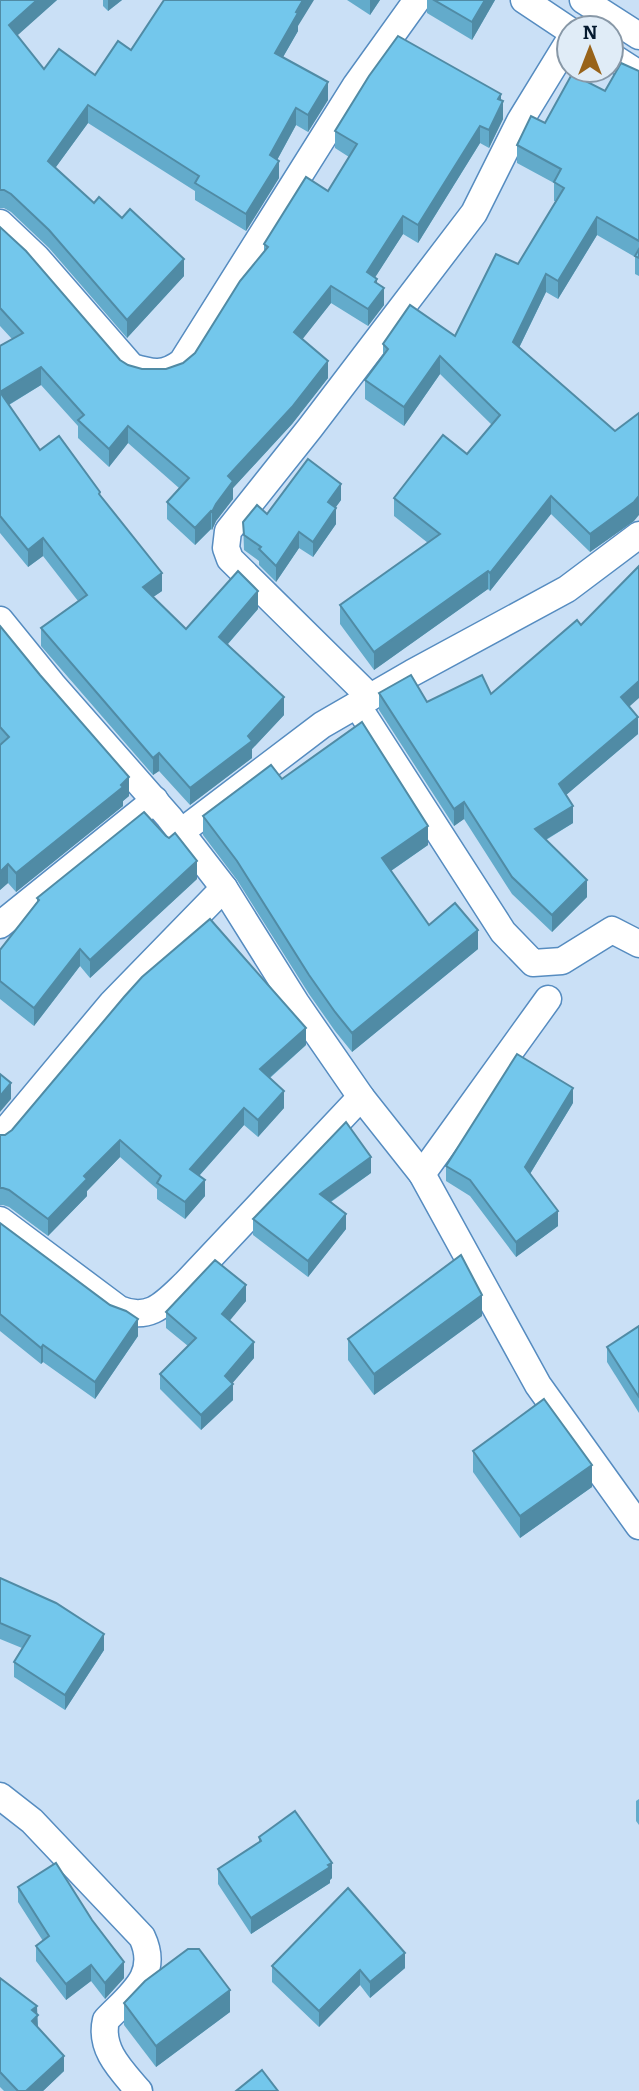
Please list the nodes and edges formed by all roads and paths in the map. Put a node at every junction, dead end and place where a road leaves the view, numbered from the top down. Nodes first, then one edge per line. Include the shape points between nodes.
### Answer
1 (417, 0) edge
2 (524, 0) edge
3 (583, 0) edge
4 (555, 21) edge
5 (639, 36) edge
6 (555, 64) edge
7 (0, 223) edge
8 (639, 535) edge
9 (0, 620) edge
10 (364, 701) junction
11 (155, 800) junction
12 (181, 832) junction
13 (224, 888) junction
14 (0, 925) edge
15 (639, 944) edge
16 (548, 999) dead end
17 (361, 1097) junction
18 (0, 1137) edge
19 (422, 1174) junction
20 (0, 1220) edge
21 (639, 1526) edge
22 (0, 1796) edge
23 (139, 2091) edge

1 - 7 street via 356,85 181,362 171,370 149,372 132,367 37,258
2 - 4 street
3 - 5 street
6 - 10 street via 474,213 228,531 230,559
8 - 10 street via 567,589
9 - 11 street
10 - 12 street via 322,725
10 - 15 street via 503,932 533,964 562,961 612,930
11 - 12 street
11 - 14 street
12 - 13 street
13 - 17 street
13 - 18 street via 113,1003
16 - 19 street
17 - 19 street
17 - 20 street via 186,1283 153,1311 138,1314 119,1309
19 - 21 street via 538,1385
22 - 23 street via 32,1821 142,1937 148,1949 143,1982 106,2020 104,2028 108,2050

